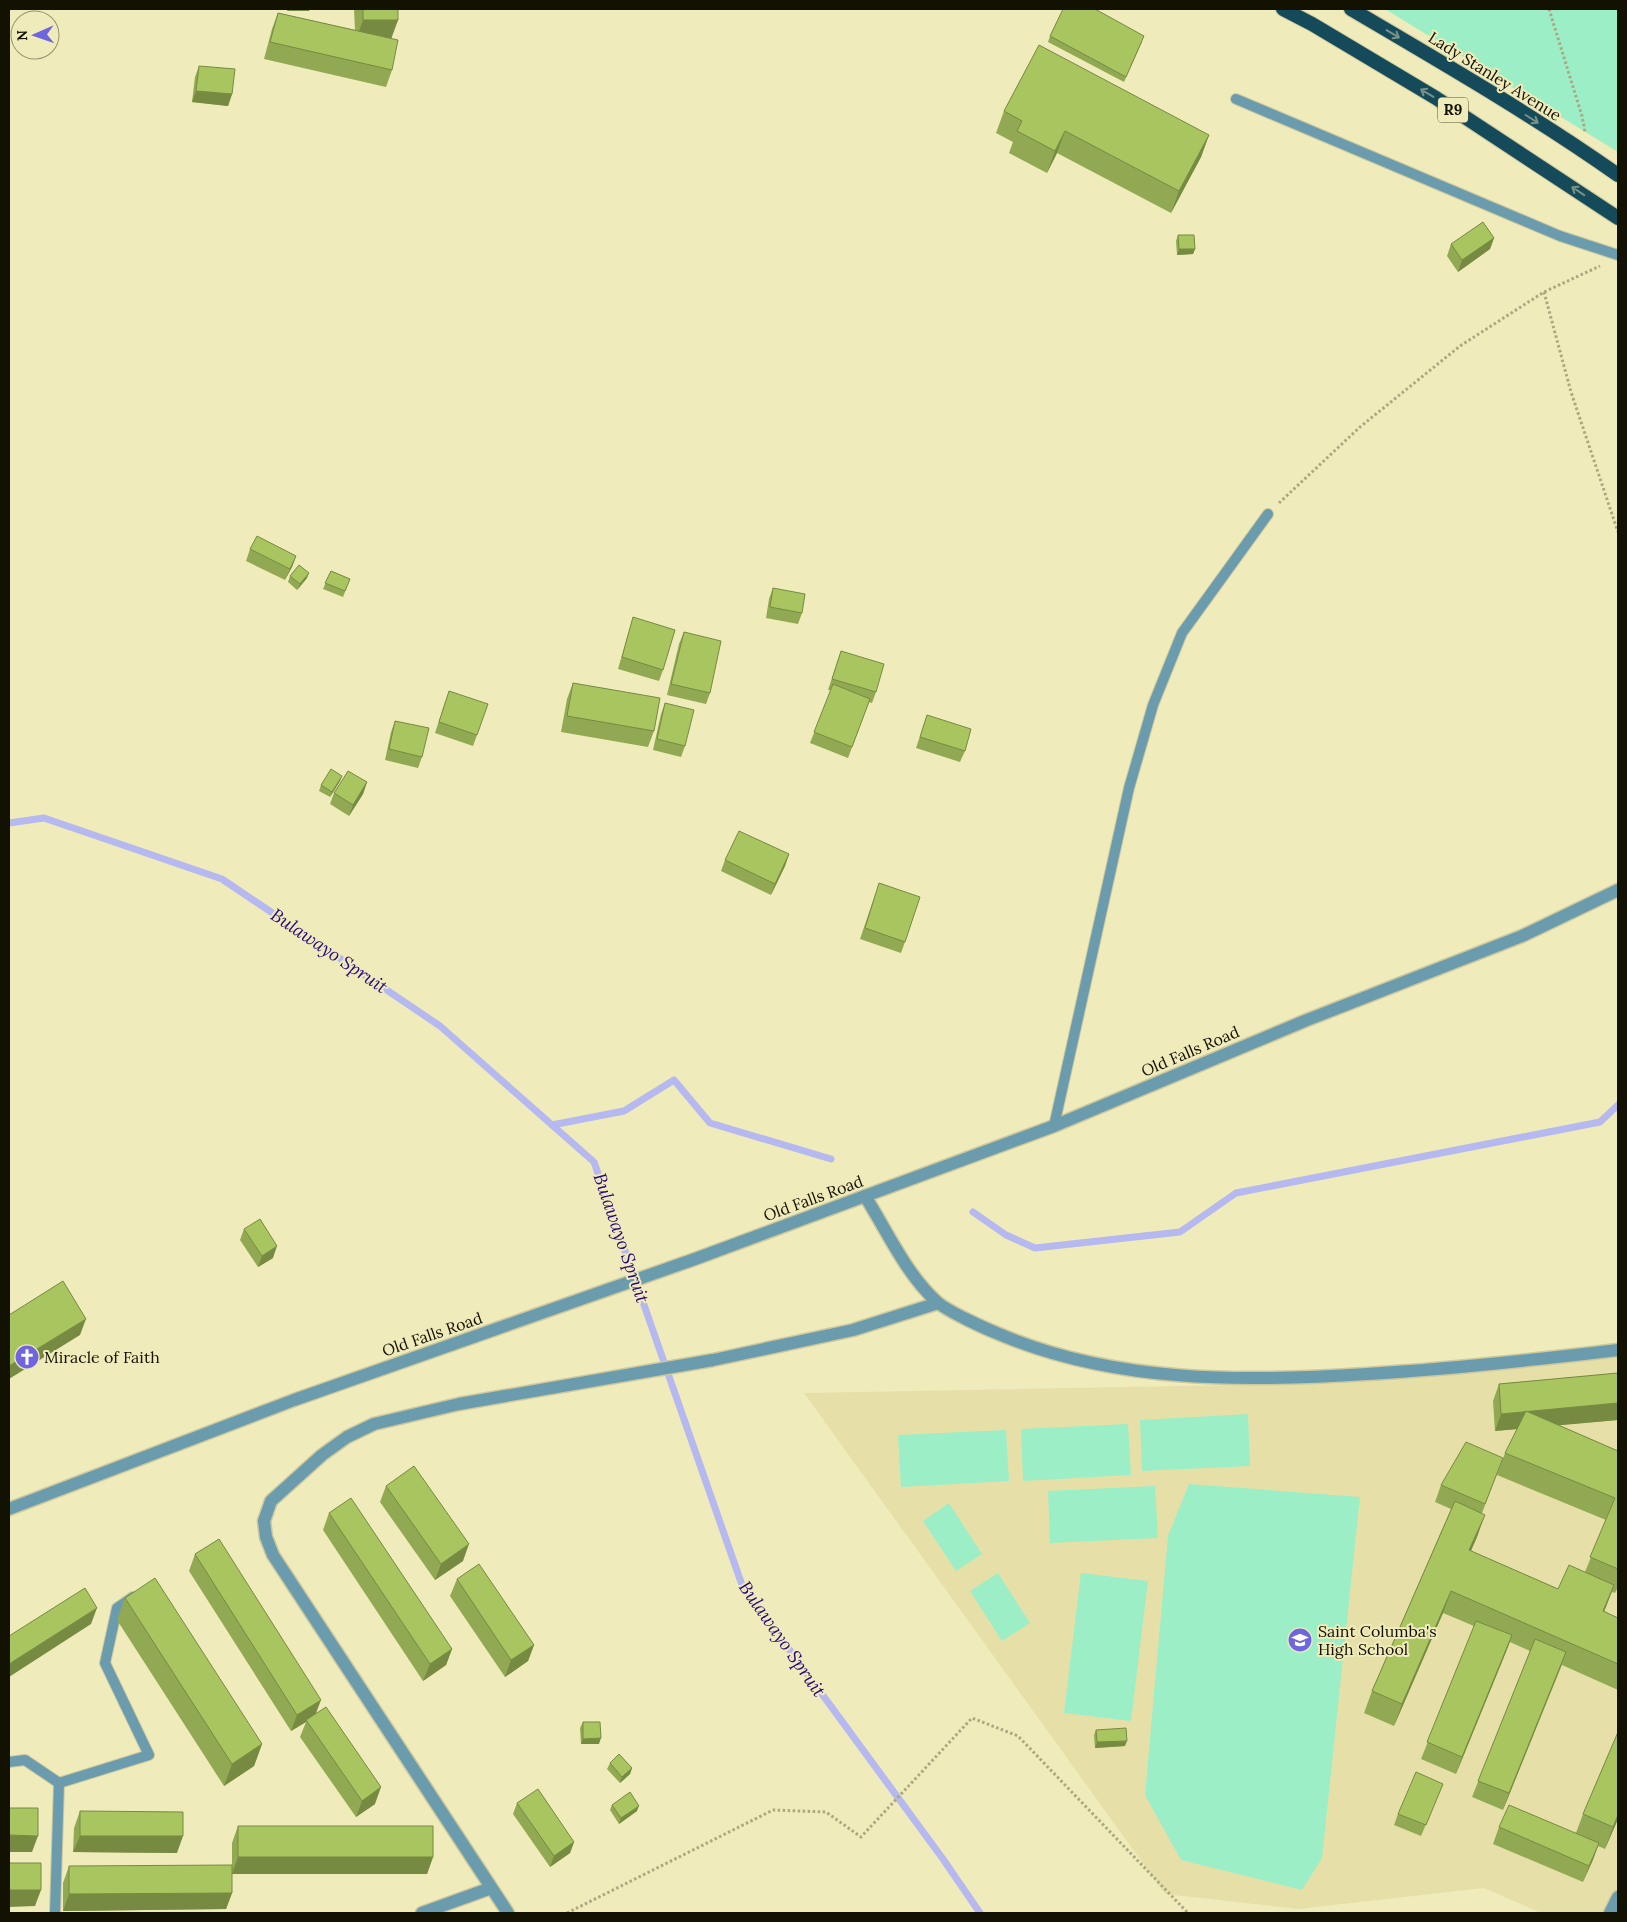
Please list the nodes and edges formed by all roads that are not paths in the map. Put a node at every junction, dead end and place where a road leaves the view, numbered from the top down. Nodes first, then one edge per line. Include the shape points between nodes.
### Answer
1 (1283, 9) edge
2 (1351, 9) edge
3 (1236, 99) dead end
4 (1618, 175) edge
5 (1618, 218) edge
6 (1618, 255) edge
7 (1268, 514) road end
8 (1618, 890) edge
9 (1054, 1126) junction
10 (865, 1196) junction
11 (938, 1303) junction
12 (1618, 1350) edge
13 (9, 1509) edge
14 (145, 1588) edge
15 (9, 1762) edge
16 (59, 1783) junction
17 (491, 1888) junction
18 (1618, 1897) edge
19 (55, 1913) edge
20 (422, 1913) edge
21 (508, 1913) edge
22 (1610, 1913) edge

5 -> 1 highway, R9 via 1436,98
2 -> 4 highway, Lady Stanley Avenue / R9 via 1454,70
3 - 6 lane via 1560,236
7 - 9 lane via 1182,633 1153,705 1129,788
8 - 9 street, Old Falls Road via 1522,936 1307,1020
9 - 10 street, Old Falls Road
10 - 11 street via 917,1281
10 - 13 street, Old Falls Road via 294,1400
11 - 12 street via 986,1329 1062,1357 1110,1367 1183,1375 1261,1378 1340,1376 1442,1370
11 - 17 street via 853,1330 713,1360 459,1404 374,1424 347,1437 322,1455 271,1501 264,1522 273,1555
14 - 16 lane via 117,1608 105,1663 148,1755
15 - 16 lane via 25,1760
16 - 19 lane
17 - 20 street
17 - 21 street
18 - 22 street

